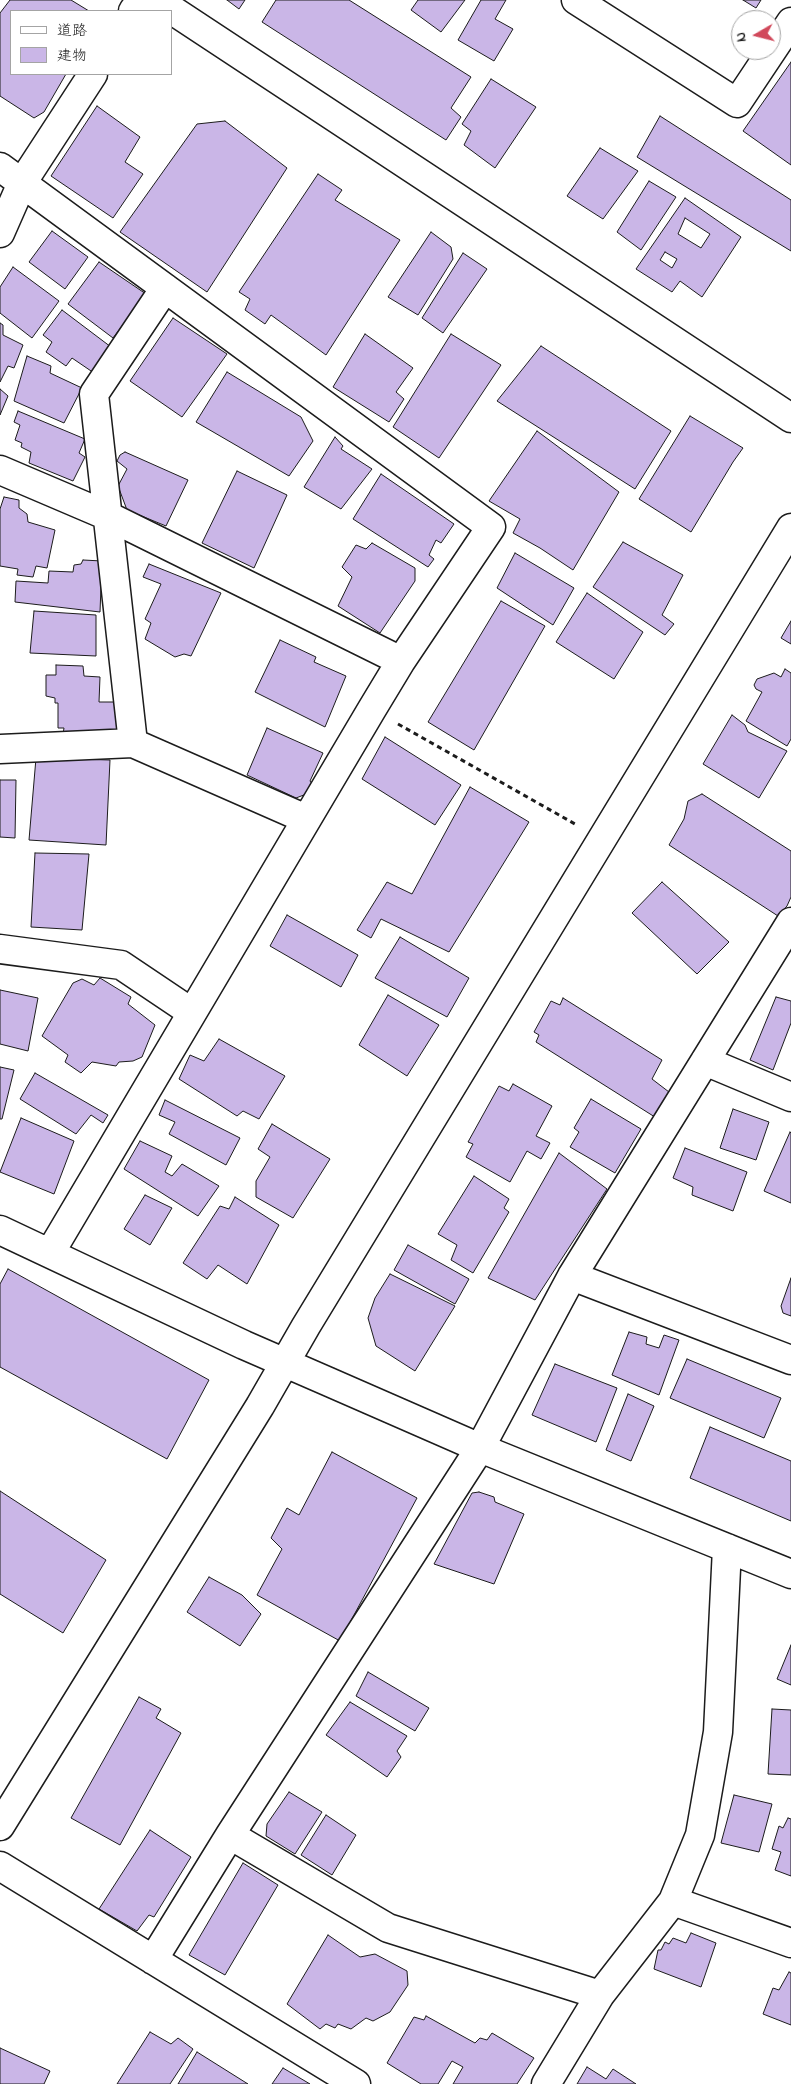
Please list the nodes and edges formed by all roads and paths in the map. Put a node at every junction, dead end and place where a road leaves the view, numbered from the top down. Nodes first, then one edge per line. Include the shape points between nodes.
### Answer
1 (157, 0) edge
2 (576, 0) edge
3 (791, 22) edge
4 (92, 75) edge
5 (0, 167) edge
6 (22, 183) junction
7 (0, 233) edge
8 (165, 288) junction
9 (791, 418) edge
10 (0, 470) edge
11 (108, 516) junction
12 (791, 528) edge
13 (401, 661) junction
14 (372, 709) junction
15 (133, 743) junction
16 (0, 749) edge
17 (306, 819) junction
18 (603, 840) junction
19 (791, 922) edge
20 (0, 949) edge
21 (191, 1012) junction
22 (705, 1061) junction
23 (791, 1097) edge
24 (0, 1230) edge
25 (50, 1253) junction
26 (572, 1276) junction
27 (791, 1360) edge
28 (285, 1363) junction
29 (480, 1448) junction
30 (727, 1548) junction
31 (791, 1574) edge
32 (0, 1826) edge
33 (230, 1835) junction
34 (0, 1866) edge
35 (673, 1901) junction
36 (791, 1943) edge
37 (153, 1960) junction
38 (600, 1995) junction
39 (356, 2084) edge
40 (546, 2084) edge

1 - 9 street
2 - 3 street via 738,104
4 - 6 street
5 - 6 street
6 - 7 street
6 - 8 street
8 - 11 street via 94,394
8 - 13 street via 491,527
10 - 11 street
11 - 13 street
11 - 15 street
12 - 18 street
13 - 14 street
14 - 17 street
14 - 18 path
15 - 16 street
15 - 17 street
17 - 21 street
18 - 28 street
19 - 22 street
20 - 21 street via 121,965
21 - 25 street
22 - 23 street
22 - 26 street
24 - 25 street
25 - 28 street
26 - 27 street
26 - 29 street
28 - 29 street
28 - 32 street
29 - 30 street
29 - 33 street
30 - 31 street
30 - 35 street via 718,1732 700,1835
33 - 37 street
33 - 38 street via 388,1928
34 - 37 street
35 - 36 street
35 - 38 street
37 - 39 street
38 - 40 street

